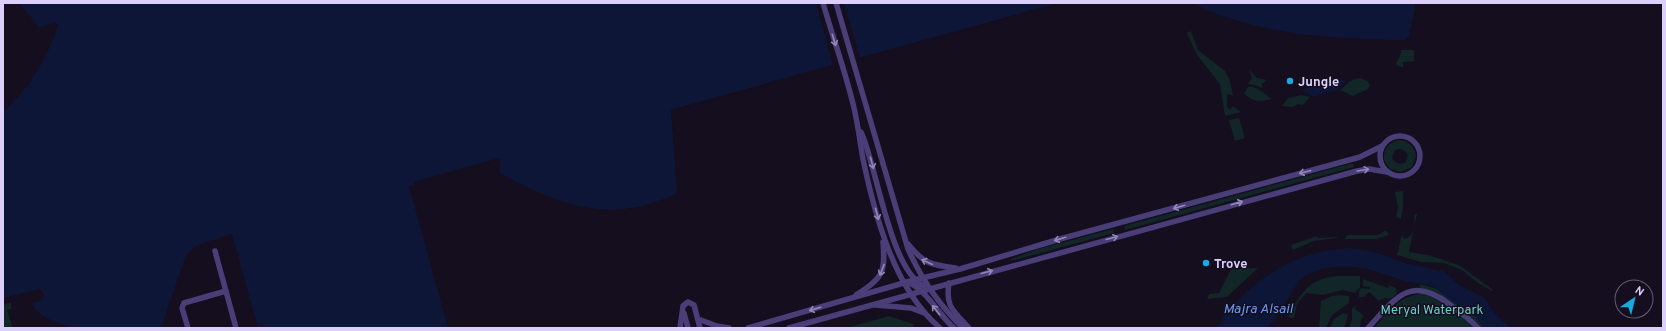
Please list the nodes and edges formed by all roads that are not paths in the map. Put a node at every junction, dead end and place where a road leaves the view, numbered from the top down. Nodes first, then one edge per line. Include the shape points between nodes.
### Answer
1 (823, 3) edge
2 (836, 3) edge
3 (858, 126) junction
4 (1382, 146) junction
5 (1387, 172) junction
6 (882, 232) junction
7 (904, 239) junction
8 (215, 251) dead end
9 (960, 269) junction
10 (923, 278) junction
11 (914, 280) junction
12 (905, 282) junction
13 (949, 283) junction
14 (930, 288) junction
15 (921, 290) junction
16 (226, 291) junction
17 (911, 293) junction
18 (852, 298) junction
19 (871, 304) junction
20 (683, 310) junction
21 (926, 314) junction
22 (698, 319) junction
23 (188, 328) edge
24 (236, 328) edge
25 (680, 328) edge
26 (688, 328) edge
27 (700, 328) edge
28 (729, 328) edge
29 (748, 328) edge
30 (788, 328) edge
31 (940, 328) edge
32 (954, 328) edge
33 (963, 328) edge
34 (969, 328) edge
35 (1368, 328) edge
36 (1478, 328) edge

1 -> 3 street
2 - 7 street
3 -> 6 street via 866,173
3 -> 11 street via 868,147 898,250
4 - 5 street via 1380,160
4 - 5 street via 1395,136 1403,136 1411,139 1420,151 1416,169 1410,174 1398,176
4 -> 9 street via 1360,157
13 -> 5 street via 1357,171 1375,169
6 - 12 street
6 -> 18 street via 885,259 882,274 876,282
9 -> 7 street via 927,263 919,258
7 - 10 street
8 - 16 street
9 - 10 street
10 - 11 street
10 - 14 street
11 - 12 street
11 - 14 street
12 - 15 street
12 - 17 street
12 - 18 street
13 - 14 street
13 - 34 street via 948,304
14 - 15 street
14 - 33 street
15 - 17 street
32 -> 15 street via 940,315
16 - 23 street via 184,303 182,308
16 - 24 street
17 - 19 street
17 - 21 street
18 -> 29 street
19 - 21 street via 911,308
19 - 30 street
20 - 22 street via 686,303 692,303
20 - 25 street
20 - 26 street
21 - 31 street
22 - 27 street
22 - 28 street
35 - 36 street via 1399,296 1422,290 1443,299 1468,317

